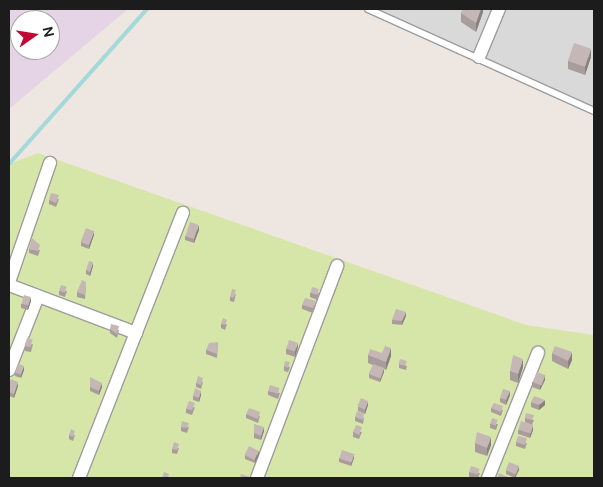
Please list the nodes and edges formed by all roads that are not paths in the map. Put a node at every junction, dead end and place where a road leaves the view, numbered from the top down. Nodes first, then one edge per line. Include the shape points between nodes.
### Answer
1 (368, 9) edge
2 (499, 9) edge
3 (479, 57) junction
4 (594, 111) edge
5 (50, 163) dead end
6 (183, 213) dead end
7 (337, 266) dead end
8 (9, 284) edge
9 (38, 296) junction
10 (136, 333) junction
11 (538, 352) dead end
12 (9, 370) edge
13 (79, 478) edge
14 (257, 478) edge
15 (488, 478) edge

1 - 3 lane
2 - 3 street
3 - 4 lane
5 - 8 street
6 - 10 street
7 - 14 street
8 - 9 street
9 - 10 street
9 - 12 street
10 - 13 street
11 - 15 street

